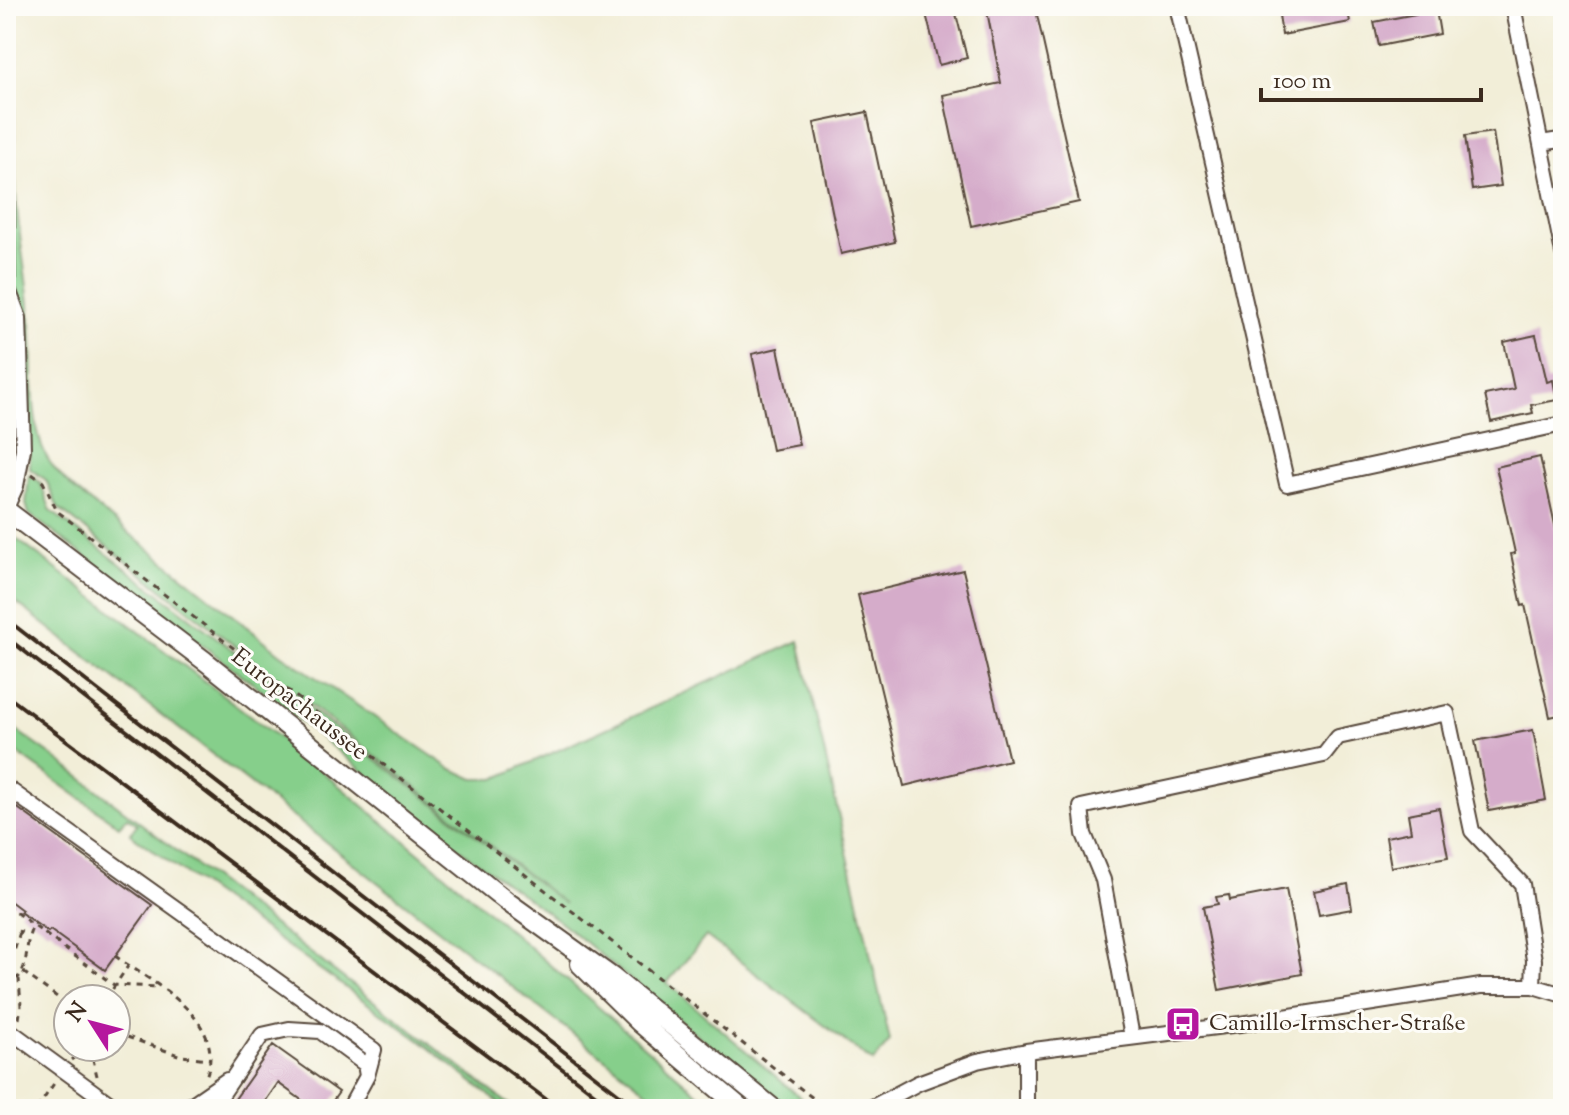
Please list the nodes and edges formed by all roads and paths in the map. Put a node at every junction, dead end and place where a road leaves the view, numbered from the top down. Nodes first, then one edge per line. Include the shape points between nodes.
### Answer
1 (1177, 6) edge
2 (1513, 6) edge
3 (6, 140) edge
4 (1560, 140) dead end
5 (1541, 143) junction
6 (1563, 253) edge
7 (1563, 424) edge
8 (20, 469) junction
9 (6, 509) edge
10 (6, 787) edge
11 (6, 905) edge
12 (34, 924) junction
13 (6, 929) edge
14 (20, 932) junction
15 (28, 933) junction
16 (560, 941) junction
17 (115, 956) dead end
18 (128, 966) junction
19 (23, 972) junction
20 (8, 975) edge
21 (18, 978) junction
22 (111, 983) edge
23 (115, 983) edge
24 (132, 986) edge
25 (1533, 986) junction
26 (157, 987) junction
27 (52, 993) edge
28 (1563, 995) edge
29 (9, 1027) edge
30 (1132, 1037) junction
31 (132, 1039) edge
32 (1026, 1051) junction
33 (210, 1059) junction
34 (69, 1063) edge
35 (93, 1063) edge
36 (64, 1067) junction
37 (235, 1075) junction
38 (367, 1076) junction
39 (99, 1082) dead end
40 (201, 1087) dead end
41 (37, 1109) edge
42 (117, 1109) edge
43 (185, 1109) edge
44 (212, 1109) edge
45 (349, 1109) edge
46 (742, 1109) edge
47 (774, 1109) edge
48 (827, 1109) edge
49 (869, 1109) edge
50 (1026, 1109) edge

1 - 7 street via 1287,484
2 - 5 street
3 - 8 street via 8,289 19,318
4 - 5 street
5 - 6 street
8 - 9 street
8 - 48 path via 43,482 57,511
9 - 16 main road, Europachaussee
10 - 38 street via 374,1050
11 - 12 path
12 - 15 path
12 - 22 path
13 - 14 path
14 - 15 path
14 - 20 path
15 - 19 path
16 - 46 main road, Europachaussee via 615,1001
16 - 47 main road, Europachaussee
17 - 18 path
18 - 23 path
18 - 26 path
19 - 21 path
19 - 27 path
20 - 21 path
21 - 29 path via 19,1019
24 - 26 path
25 - 28 street
25 - 30 street via 1481,986
25 - 30 street via 1522,884 1472,831 1447,713 1338,737 1324,755 1081,807 1084,834 1103,880
26 - 33 path via 201,1025
29 - 36 street
30 - 32 street
31 - 33 path via 181,1056
32 - 49 street via 977,1061
32 - 50 street
33 - 40 path
34 - 36 path
35 - 39 path
36 - 41 path
36 - 42 street
37 - 38 street via 262,1035 289,1029 320,1031 365,1064
37 - 43 street
37 - 44 street
38 - 45 street

